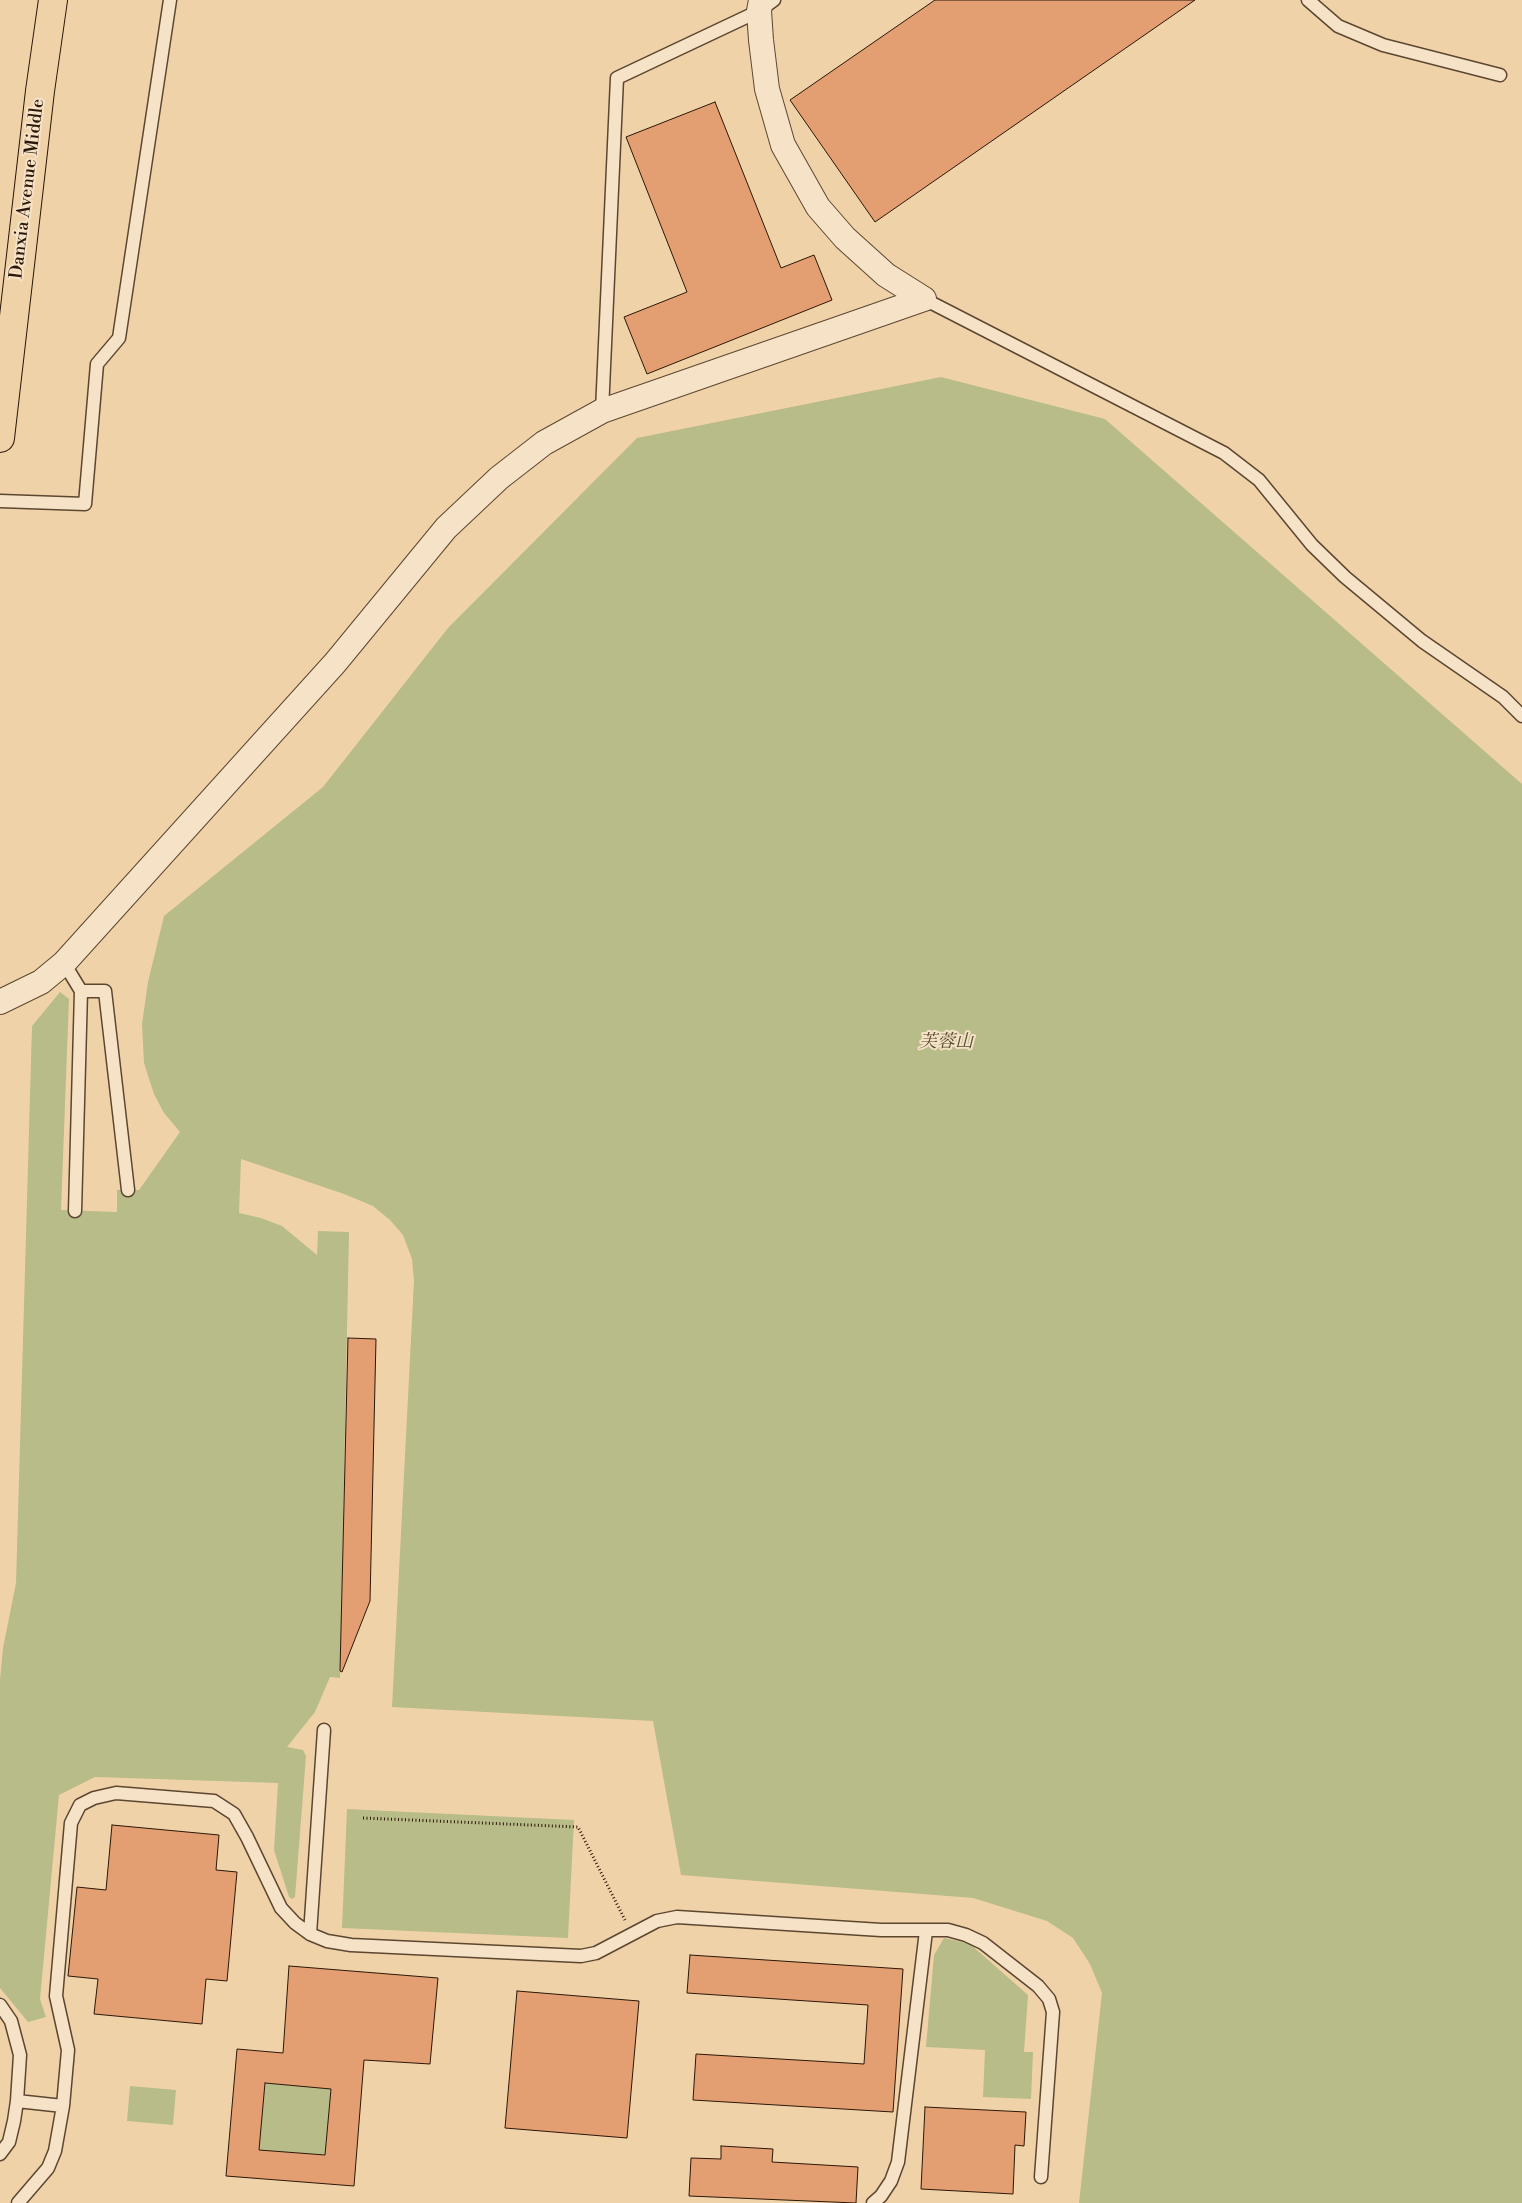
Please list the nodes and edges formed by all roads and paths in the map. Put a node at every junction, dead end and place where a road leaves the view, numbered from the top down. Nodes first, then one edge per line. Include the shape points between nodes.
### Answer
1 (54, 0) edge
2 (170, 0) edge
3 (1308, 0) edge
4 (765, 4) edge
5 (1500, 75) dead end
6 (924, 299) junction
7 (602, 411) junction
8 (0, 438) edge
9 (0, 501) edge
10 (1522, 716) edge
11 (64, 963) junction
12 (81, 991) junction
13 (0, 1002) edge
14 (128, 1190) dead end
15 (75, 1210) dead end
16 (324, 1730) dead end
17 (363, 1818) dead end
18 (926, 1931) junction
19 (310, 1934) junction
20 (632, 1934) junction
21 (0, 2005) edge
22 (17, 2101) junction
23 (62, 2106) junction
24 (0, 2154) edge
25 (1041, 2177) dead end
26 (18, 2203) edge
27 (872, 2203) edge

1 - 8 main road, Danxia Avenue Middle via 40,91
2 - 9 lane via 119,338 97,364 85,504
3 - 5 lane via 1338,26 1383,45
4 - 6 street via 767,89 783,145 813,198 845,238 886,275
4 - 7 lane via 617,78
6 - 7 street
6 - 10 lane via 1224,453 1259,480 1312,545 1345,577 1422,642 1503,697
7 - 11 street via 544,443 499,478 446,528 334,663
11 - 12 lane
11 - 13 street via 41,982
12 - 14 lane via 105,991
12 - 15 lane
16 - 19 lane
17 - 20 path via 578,1827
18 - 20 lane via 677,1917 658,1921
18 - 25 lane via 948,1930 983,1943 1038,1986 1049,1999 1052,2012
18 - 27 lane via 898,2162 892,2181
19 - 20 lane via 327,1941 351,1944 581,1956 596,1954
19 - 23 lane via 281,1908 234,1814 214,1802 116,1793 80,1805 72,1823 56,1996 68,2050
21 - 22 lane via 11,2021 20,2055
22 - 23 lane
22 - 24 lane via 9,2142
23 - 26 lane via 56,2151 48,2168

